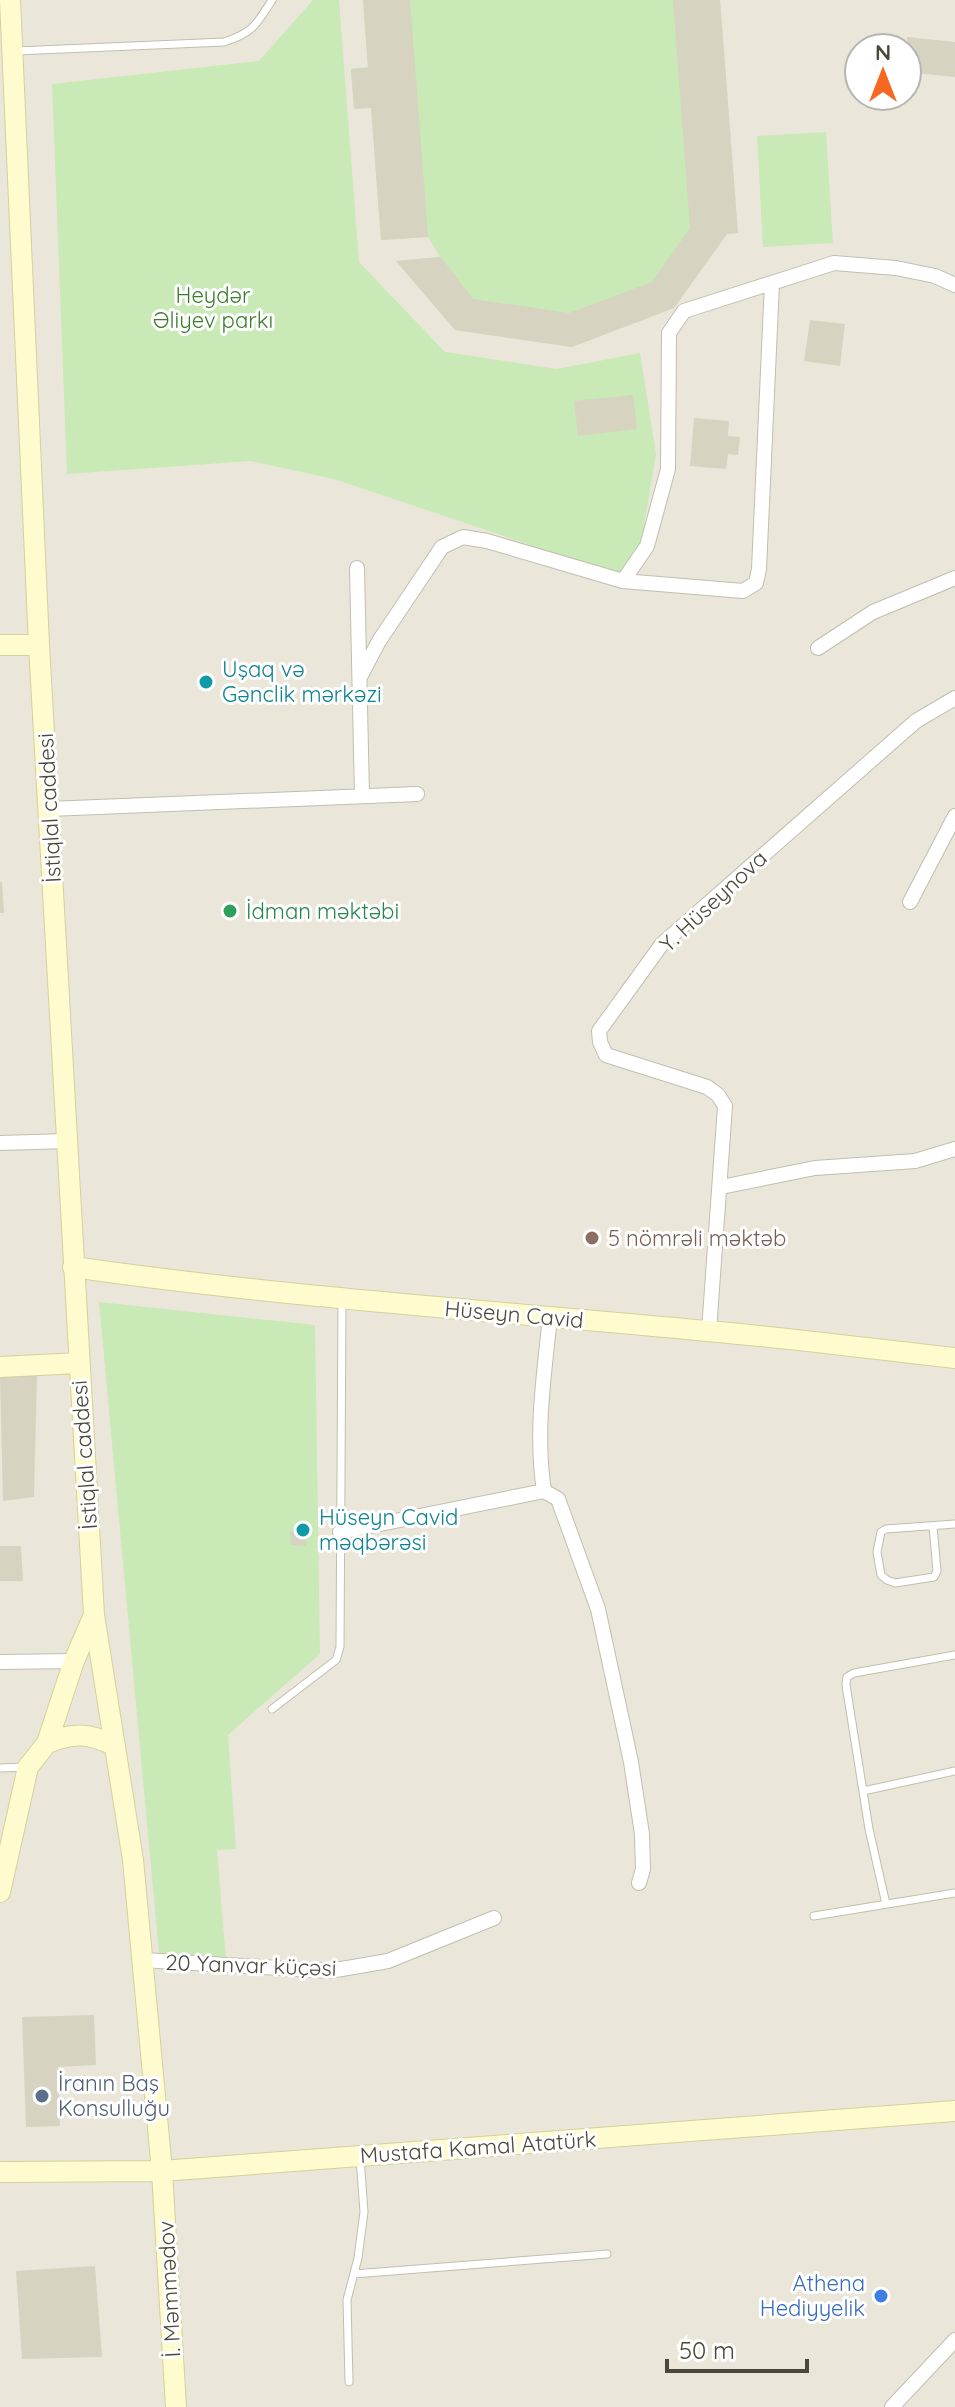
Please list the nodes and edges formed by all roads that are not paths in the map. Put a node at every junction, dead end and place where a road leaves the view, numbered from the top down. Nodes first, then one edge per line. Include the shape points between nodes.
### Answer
1 (10, 0) edge
2 (272, 0) edge
3 (13, 51) junction
4 (772, 283) junction
5 (955, 285) edge
6 (357, 568) dead end
7 (955, 578) edge
8 (623, 581) junction
9 (0, 645) edge
10 (39, 645) junction
11 (818, 648) dead end
12 (360, 677) junction
13 (955, 698) edge
14 (417, 794) dead end
15 (362, 796) junction
16 (49, 809) junction
17 (955, 816) edge
18 (910, 902) dead end
19 (67, 1141) junction
20 (0, 1143) edge
21 (955, 1149) edge
22 (721, 1187) junction
23 (73, 1267) junction
24 (342, 1299) junction
25 (550, 1317) junction
26 (709, 1331) junction
27 (955, 1358) edge
28 (79, 1363) junction
29 (0, 1367) edge
30 (544, 1491) junction
31 (955, 1524) edge
32 (933, 1526) junction
33 (340, 1532) junction
34 (94, 1615) junction
35 (955, 1655) edge
36 (74, 1661) junction
37 (0, 1662) edge
38 (272, 1709) dead end
39 (47, 1743) junction
40 (115, 1746) junction
41 (28, 1767) junction
42 (0, 1768) edge
43 (955, 1771) edge
44 (863, 1791) junction
45 (639, 1883) dead end
46 (1, 1886) edge
47 (955, 1893) edge
48 (886, 1904) junction
49 (814, 1916) dead end
50 (494, 1918) dead end
51 (142, 1960) junction
52 (955, 2111) edge
53 (360, 2156) junction
54 (162, 2171) junction
55 (0, 2172) edge
56 (607, 2254) dead end
57 (354, 2274) junction
58 (955, 2340) edge
59 (349, 2382) dead end
60 (176, 2407) edge
61 (892, 2407) edge

1 - 3 main road, İstiqlal caddesi
2 - 3 lane via 244,36 224,42
3 - 10 main road, İstiqlal caddesi
4 - 5 street via 834,263 896,268
4 - 8 street via 684,311 669,333 668,469 647,546
4 - 8 street via 756,583 743,591
6 - 12 street
7 - 11 street via 873,612
8 - 12 street via 463,537 442,547
9 - 10 main road
10 - 16 main road, İstiqlal caddesi
12 - 15 street
13 - 22 street, Y. Hüseynova via 916,721 662,944 599,1031 606,1055 718,1095 725,1106
14 - 15 street
15 - 16 street
16 - 19 main road, İstiqlal caddesi
17 - 18 street
19 - 20 street
19 - 23 main road, İstiqlal caddesi
21 - 22 street via 915,1161 815,1168
22 - 26 street, Y. Hüseynova
23 - 24 main road, Hüseyn Cavid
23 - 28 main road, İstiqlal caddesi
24 - 25 main road, Hüseyn Cavid
24 - 33 lane
25 - 26 main road, Hüseyn Cavid
25 - 30 street via 540,1419
26 - 27 main road, Hüseyn Cavid
28 - 29 main road
28 - 34 main road, İstiqlal caddesi
30 - 33 street
30 - 45 street via 558,1499 598,1609 642,1834
31 - 32 lane
32 - 32 lane via 881,1532 877,1552 884,1578 895,1583 934,1577
33 - 38 lane via 336,1660
34 - 36 main road
34 - 40 main road, İstiqlal caddesi
35 - 44 lane via 847,1677
36 - 37 street
36 - 39 main road
39 - 40 main road via 83,1734
39 - 41 main road
40 - 51 main road, İstiqlal caddesi
41 - 42 lane
41 - 46 main road
43 - 44 lane
44 - 48 lane
47 - 48 lane
48 - 49 lane
50 - 51 street, 20 Yanvar küçəsi via 388,1961 330,1971
51 - 54 main road, İ. Məmmədov
52 - 53 main road, Mustafa Kamal Atatürk
53 - 54 main road, Mustafa Kamal Atatürk
53 - 57 lane via 364,2212
54 - 55 main road, Mustafa Kamal Atatürk
54 - 60 main road, İ. Məmmədov
56 - 57 lane
57 - 59 lane via 347,2300
58 - 61 street

